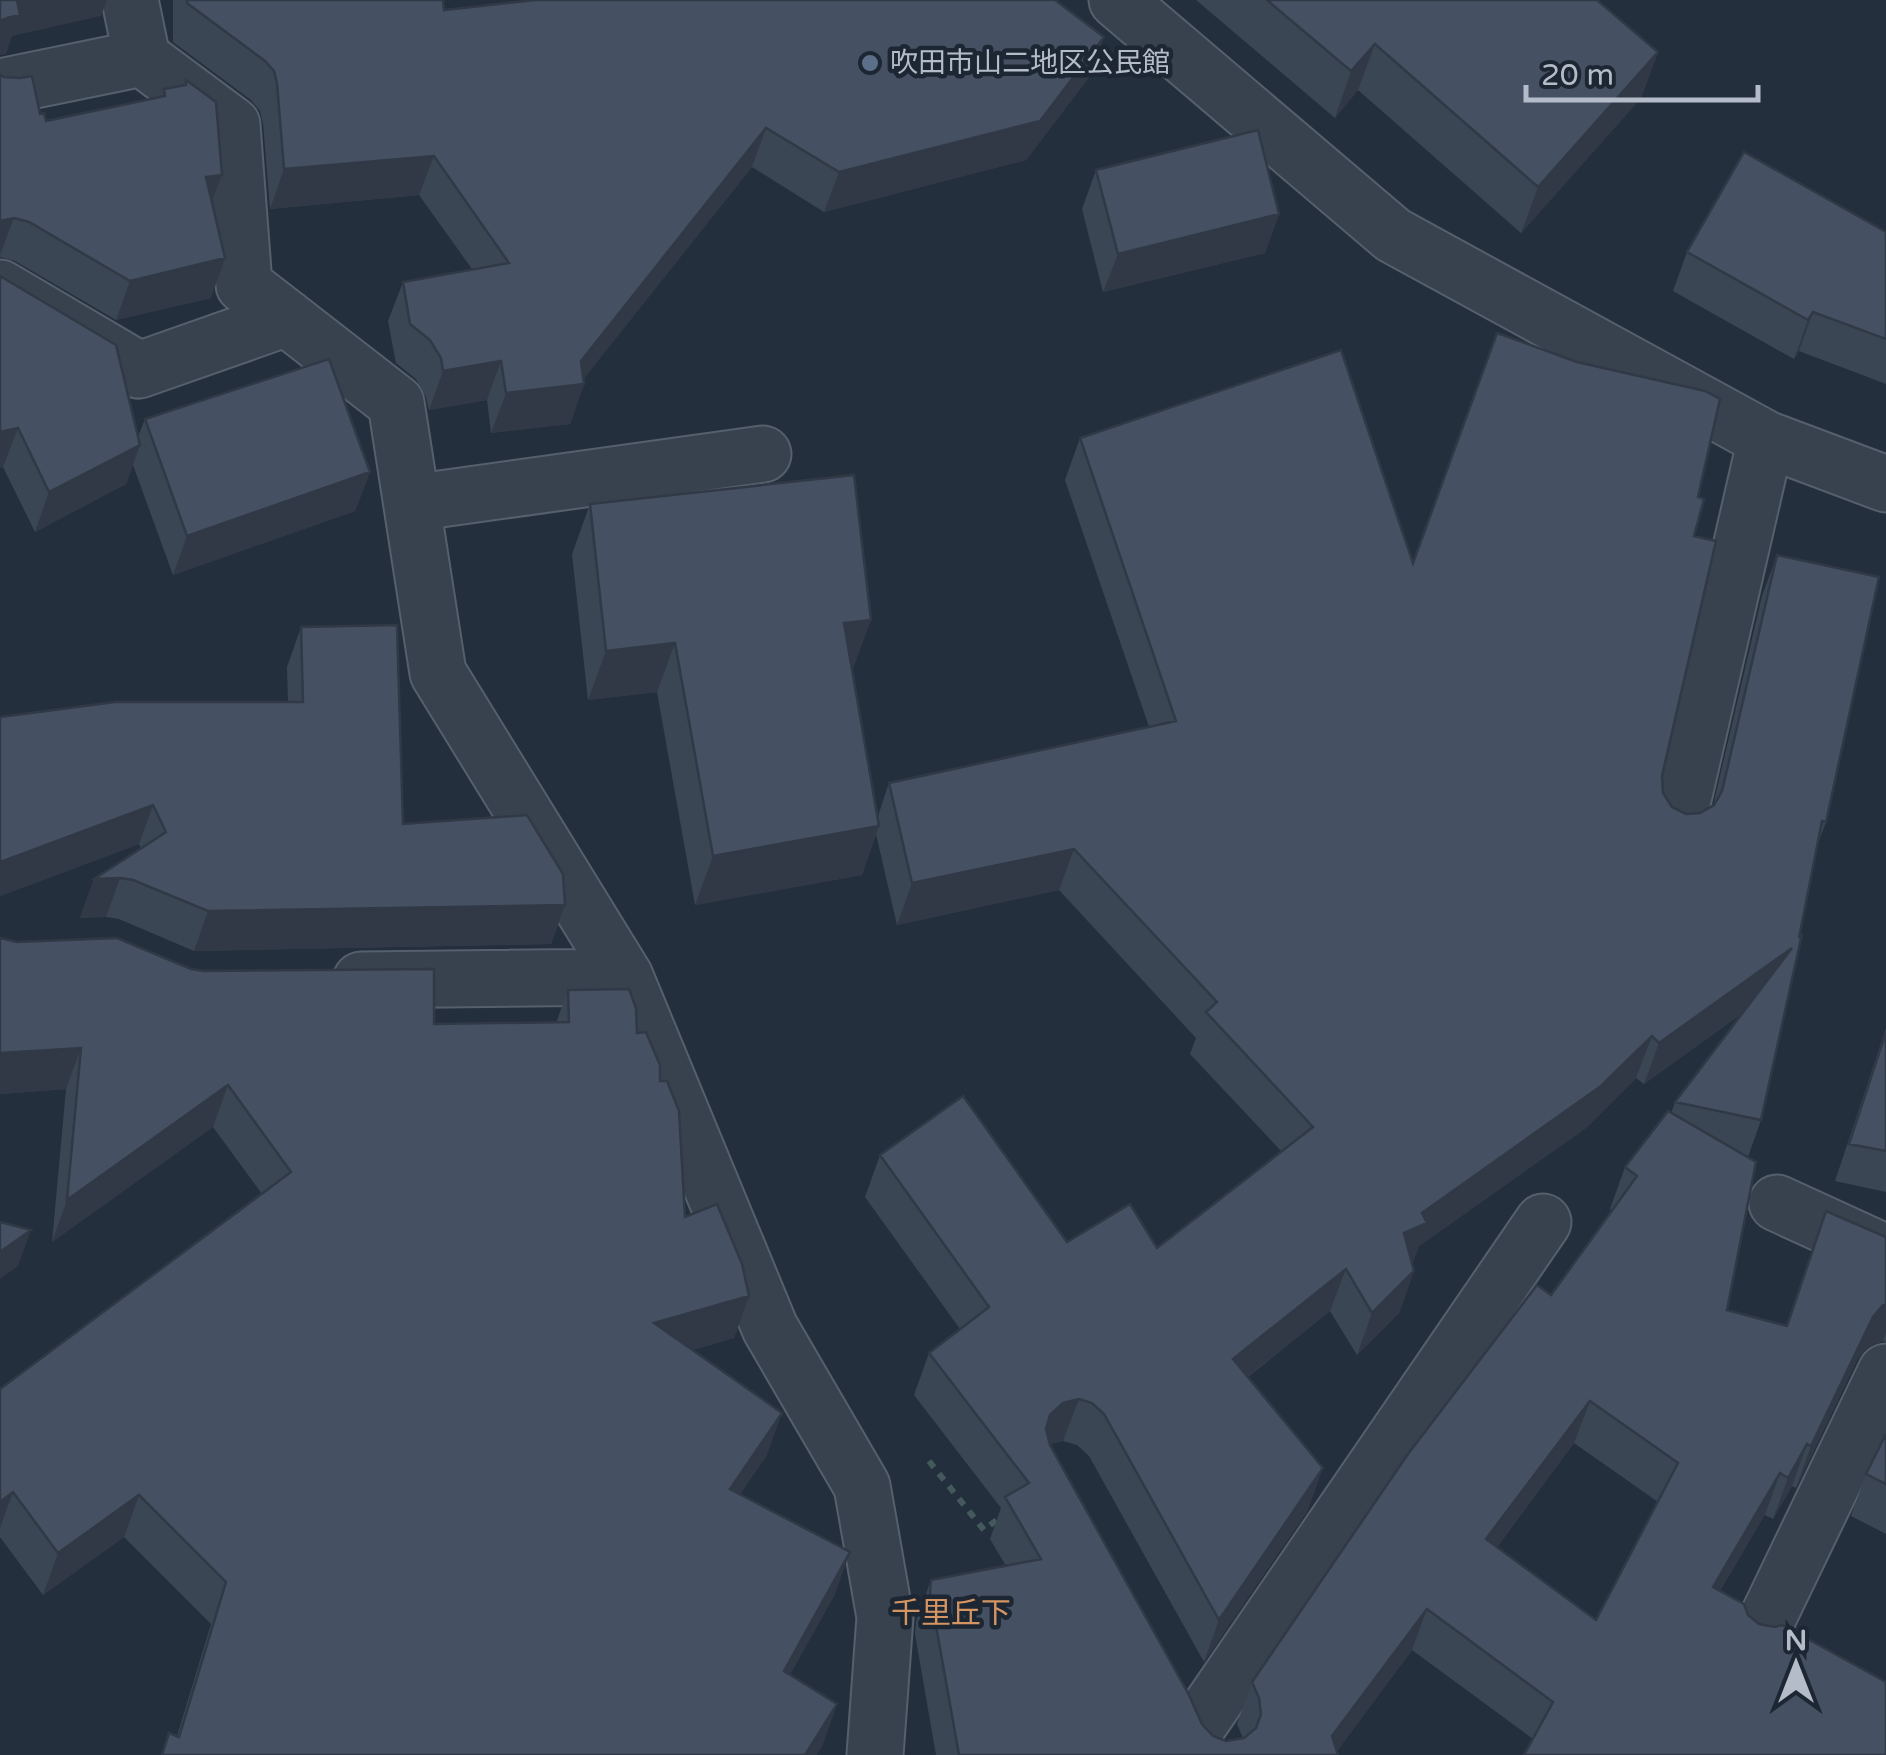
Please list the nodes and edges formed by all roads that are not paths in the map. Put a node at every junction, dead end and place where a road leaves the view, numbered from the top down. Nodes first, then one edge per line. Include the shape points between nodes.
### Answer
1 (130, 0) edge
2 (1117, 0) edge
3 (142, 58) junction
4 (0, 87) edge
5 (0, 288) edge
6 (286, 318) junction
7 (1766, 439) junction
8 (763, 454) dead end
9 (1886, 484) edge
10 (412, 503) junction
11 (1678, 825) edge
12 (625, 976) junction
13 (307, 980) edge
14 (1777, 1203) dead end
15 (1543, 1222) dead end
16 (1886, 1253) edge
17 (1886, 1372) edge
18 (1758, 1638) edge
19 (1173, 1671) edge
20 (1208, 1738) edge
21 (874, 1755) edge

1 - 3 street
2 - 7 street via 1393,234
3 - 4 street
3 - 6 street via 232,125 244,285
5 - 6 street via 139,370
6 - 10 street via 396,403
7 - 9 street
7 - 11 street
8 - 10 street
10 - 12 street via 438,673
12 - 13 street
12 - 21 street via 770,1328 862,1486 885,1617
14 - 16 street
15 - 20 street
17 - 18 street
19 - 20 street

